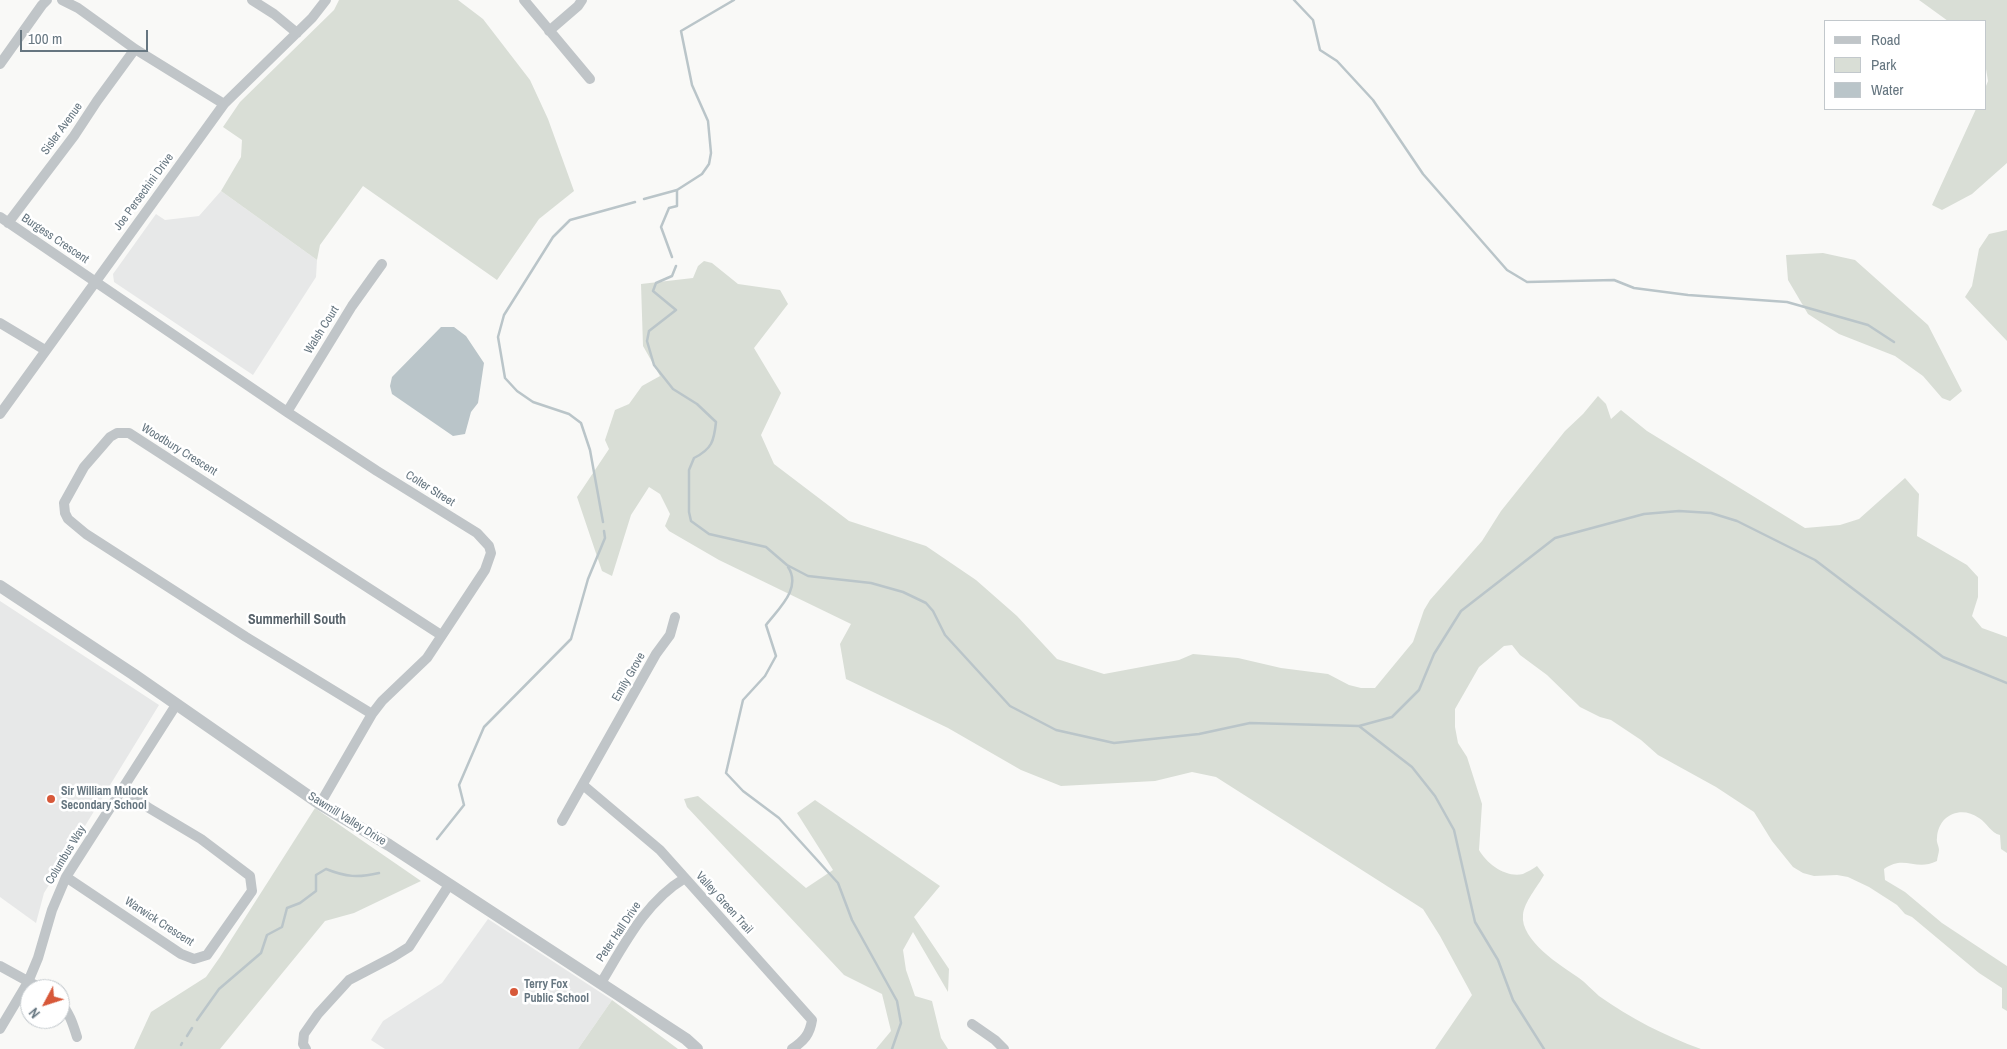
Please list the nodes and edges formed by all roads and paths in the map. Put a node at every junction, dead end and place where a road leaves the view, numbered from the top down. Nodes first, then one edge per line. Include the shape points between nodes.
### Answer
1 (47, 0) edge
2 (62, 0) edge
3 (252, 0) edge
4 (326, 0) edge
5 (524, 0) edge
6 (582, 0) edge
7 (549, 31) junction
8 (297, 33) junction
9 (135, 49) junction
10 (0, 64) edge
11 (590, 79) dead end
12 (224, 104) junction
13 (4, 220) edge
14 (382, 264) dead end
15 (96, 281) junction
16 (0, 323) edge
17 (45, 350) junction
18 (287, 412) junction
19 (0, 414) edge
20 (0, 586) edge
21 (675, 617) dead end
22 (441, 635) junction
23 (176, 705) junction
24 (372, 714) junction
25 (583, 785) junction
26 (122, 788) junction
27 (320, 804) junction
28 (562, 821) dead end
29 (66, 876) junction
30 (684, 878) junction
31 (449, 885) junction
32 (0, 966) edge
33 (23, 979) edge
34 (29, 979) edge
35 (601, 983) junction
36 (20, 995) edge
37 (70, 1019) edge
38 (972, 1024) dead end
39 (0, 1029) edge
40 (77, 1037) dead end
41 (306, 1049) edge
42 (697, 1049) edge
43 (792, 1049) edge
44 (1004, 1049) edge

1 - 10 street
2 - 9 street
3 - 8 street
4 - 8 street, Joe Persechini Drive
5 - 7 street
6 - 7 street
7 - 11 street
8 - 12 street, Joe Persechini Drive
9 - 12 street
9 - 13 street, Sisler Avenue via 74,136
12 - 15 street, Joe Persechini Drive
13 - 15 street, Burgess Crescent
14 - 18 street, Walsh Court
15 - 17 street, Joe Persechini Drive
15 - 18 street, Colter Street
16 - 17 street
17 - 19 street, Joe Persechini Drive
18 - 22 street, Colter Street via 477,533 489,546 491,553 485,570
20 - 23 street, Sawmill Valley Drive
21 - 25 street, Emily Grove via 668,638
22 - 24 street, Colter Street via 427,658
22 - 24 street, Woodbury Crescent via 129,433 118,432 110,437 89,461 64,503 68,519 86,534 246,637
23 - 26 street, Columbus Way
23 - 27 street, Sawmill Valley Drive
24 - 27 street, Colter Street
25 - 28 street
25 - 30 street, Valley Green Trail via 660,850
26 - 29 street, Columbus Way
26 - 29 street, Warwick Crescent via 250,876 252,891 207,956 194,960
27 - 31 street, Sawmill Valley Drive
29 - 34 street, Columbus Way
30 - 35 street, Peter Hall Drive via 656,900 639,921
30 - 43 street, Valley Green Trail via 812,1020 810,1031
31 - 35 street, Sawmill Valley Drive
31 - 41 street via 409,947 349,980 318,1014 304,1034
32 - 33 street
35 - 42 street, Sawmill Valley Drive
36 - 39 street, Columbus Way
37 - 40 street
38 - 44 street

